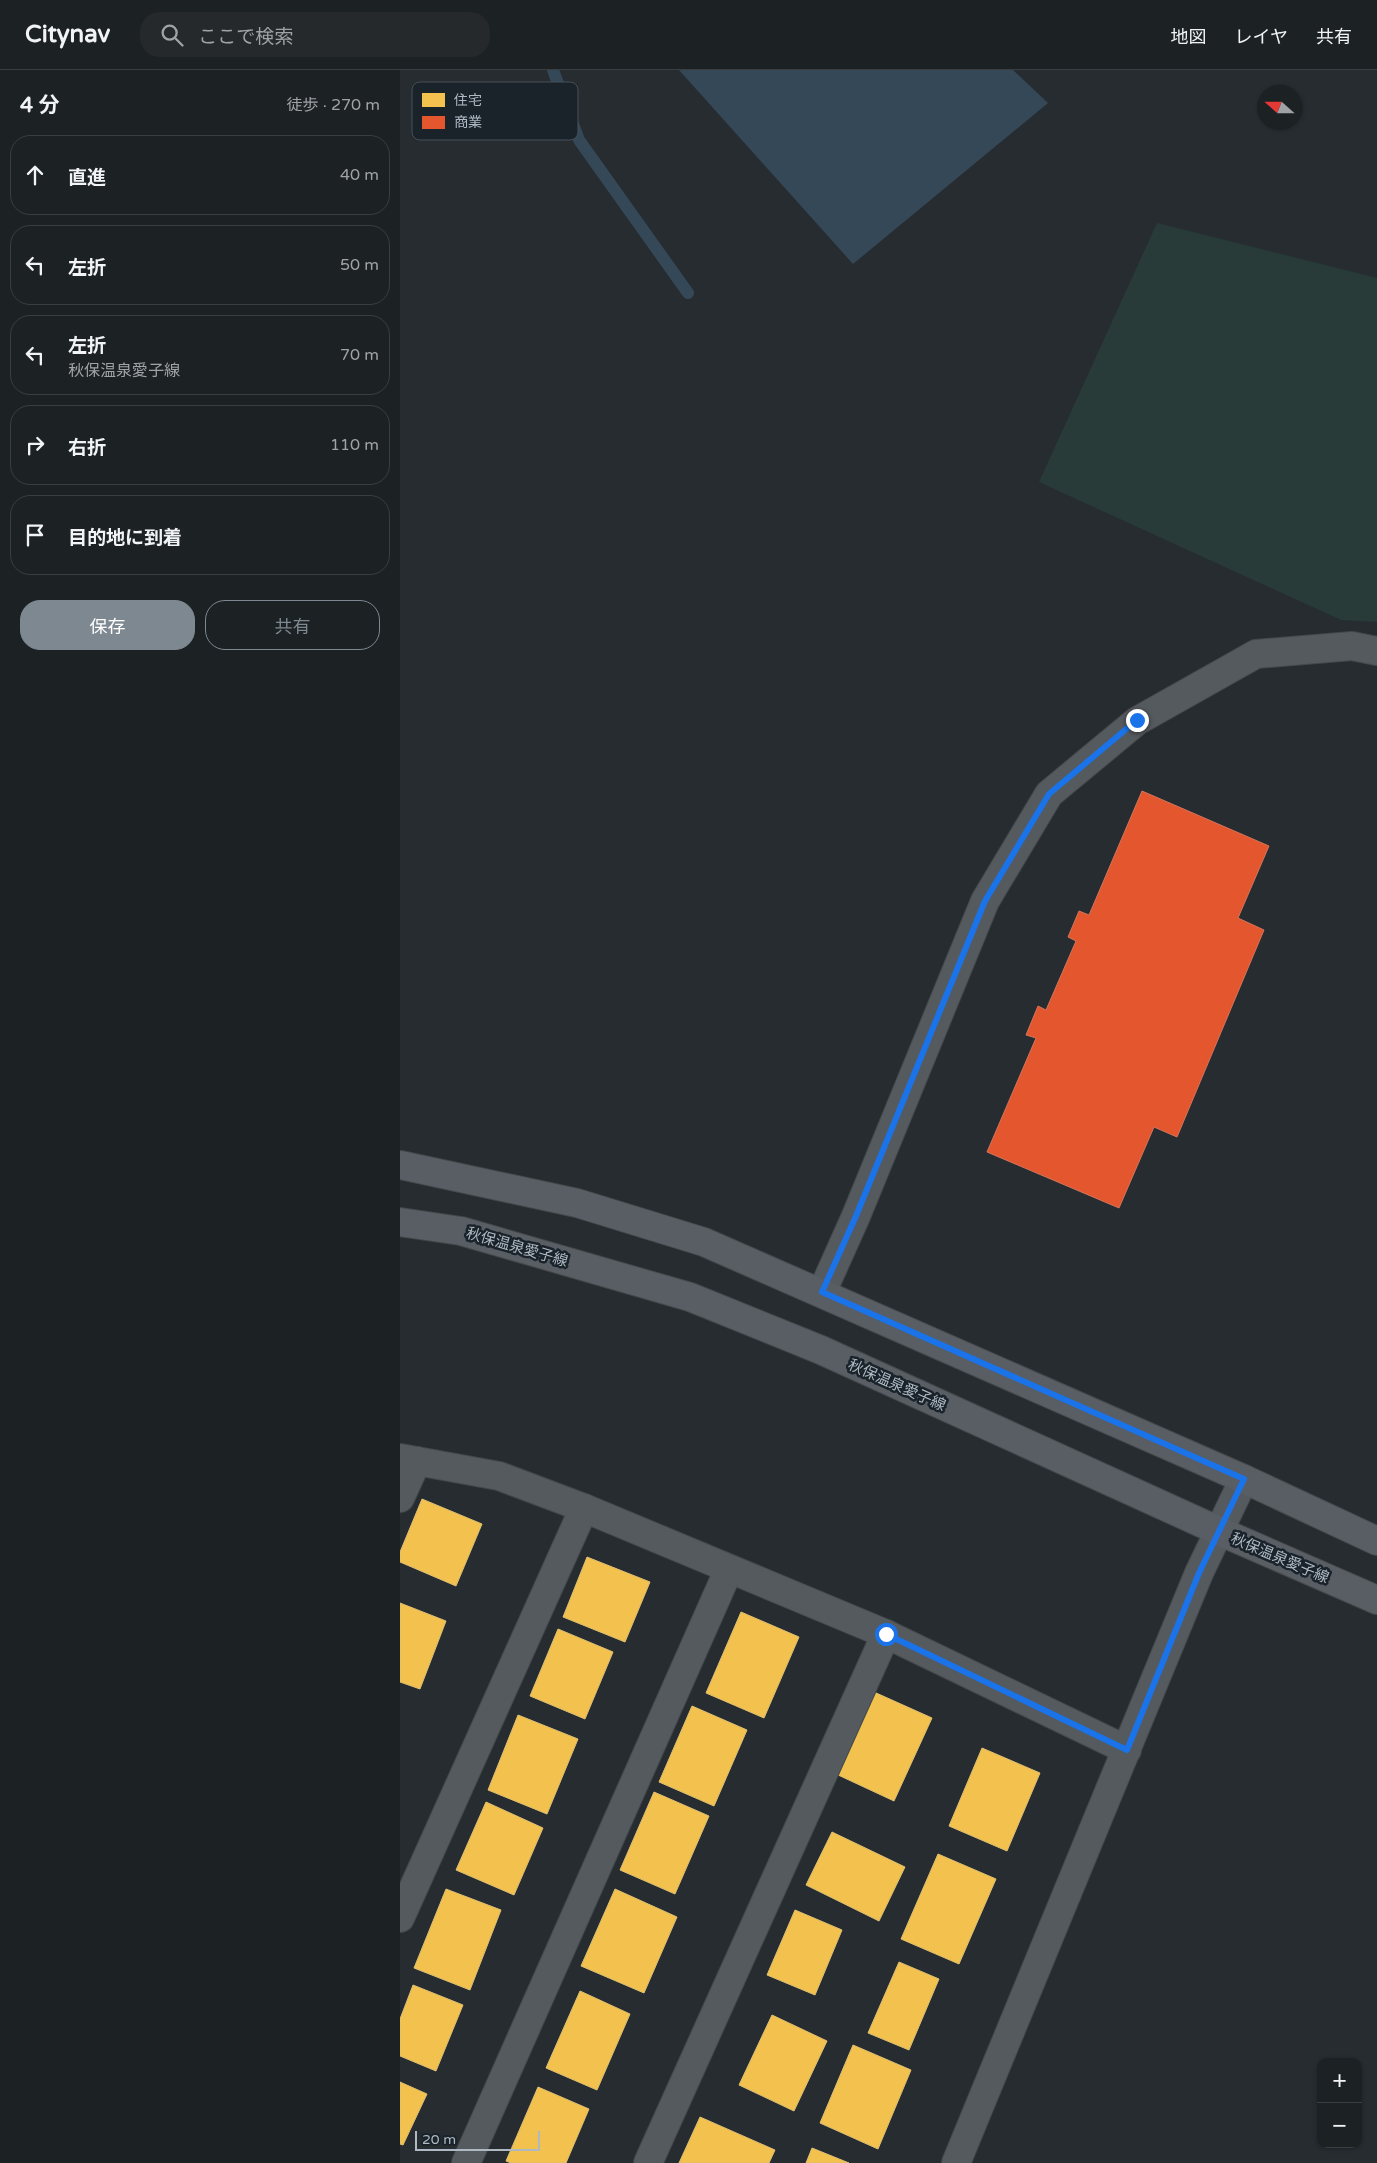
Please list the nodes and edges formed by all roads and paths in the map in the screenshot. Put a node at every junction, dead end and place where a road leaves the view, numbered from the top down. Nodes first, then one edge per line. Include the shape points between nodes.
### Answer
1 (1377, 651) edge
2 (400, 1165) edge
3 (400, 1222) edge
4 (822, 1292) junction
5 (408, 1460) edge
6 (1244, 1479) junction
7 (400, 1498) edge
8 (584, 1508) junction
9 (1218, 1531) junction
10 (1377, 1541) edge
11 (728, 1569) junction
12 (1377, 1600) edge
13 (886, 1634) junction
14 (1127, 1750) junction
15 (400, 1918) edge
16 (466, 2163) edge
17 (648, 2163) edge
18 (956, 2163) edge

1 - 4 street via 1352,646 1256,654 1137,720 1049,794 985,901
2 - 4 main road via 604,1212 704,1242
3 - 9 main road, 秋保温泉愛子線 via 461,1231 690,1297 820,1350
4 - 6 main road
5 - 7 street
5 - 8 street via 499,1476
6 - 9 street
6 - 10 main road
8 - 11 street
8 - 15 street
9 - 12 main road, 秋保温泉愛子線
9 - 14 street
11 - 13 street
11 - 16 street
13 - 14 street
13 - 17 street
14 - 18 street

